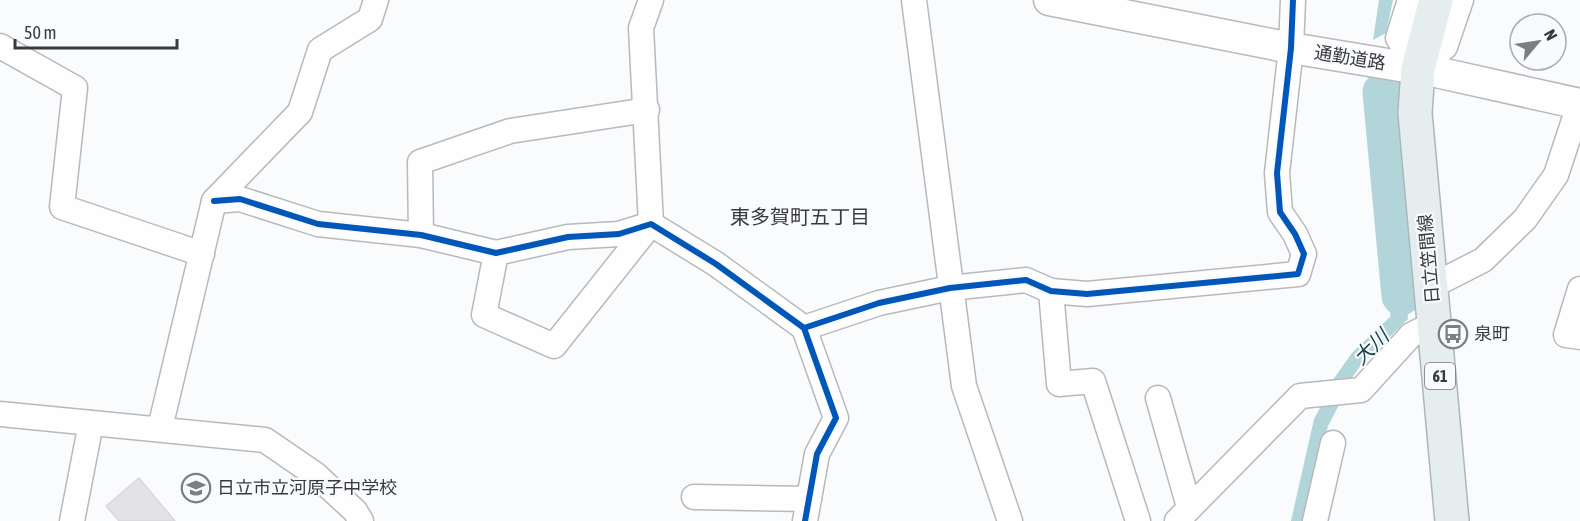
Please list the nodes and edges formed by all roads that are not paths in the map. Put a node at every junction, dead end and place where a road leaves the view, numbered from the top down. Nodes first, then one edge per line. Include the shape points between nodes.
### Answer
1 (376, 0) edge
2 (651, 0) edge
3 (914, 0) edge
4 (1049, 0) edge
5 (1293, 0) edge
6 (1410, 0) edge
7 (1436, 0) edge
8 (1461, 0) edge
9 (0, 46) edge
10 (1291, 48) junction
11 (1418, 69) junction
12 (1580, 104) edge
13 (647, 110) junction
14 (214, 201) junction
15 (651, 224) junction
16 (421, 235) junction
17 (496, 253) junction
18 (202, 254) junction
19 (1432, 286) junction
20 (950, 288) junction
21 (1580, 290) edge
22 (1051, 291) junction
23 (1435, 323) junction
24 (804, 328) junction
25 (1580, 336) edge
26 (1158, 398) dead end
27 (0, 414) edge
28 (91, 423) junction
29 (160, 428) junction
30 (1332, 443) dead end
31 (694, 497) dead end
32 (807, 510) edge
33 (1183, 514) edge
34 (72, 521) edge
35 (361, 521) edge
36 (1010, 521) edge
37 (1138, 521) edge
38 (1315, 521) edge
39 (1452, 521) edge

1 - 14 street via 370,19 320,50 300,112
2 - 13 street via 641,28
3 - 20 street
4 - 10 street, 通勤道路
5 - 10 street
6 - 11 street via 1398,38
7 - 11 main road, 日立笠間線 / 61
8 - 11 street via 1445,46
9 - 18 street via 75,88 62,207
10 - 11 street, 通勤道路
10 - 22 street via 1277,173 1280,212 1304,254 1298,274 1088,294
11 - 12 street, 通勤道路
11 - 19 main road, 日立笠間線 / 61 via 1415,112
12 - 19 street via 1556,175 1525,219 1484,260
13 - 15 street
13 - 16 street via 510,131 420,162
14 - 16 street via 240,199 318,224
14 - 18 street
15 - 17 street via 619,234 568,237
15 - 17 street via 554,346 484,315
15 - 24 street via 716,264
16 - 17 street
18 - 29 street
19 - 23 main road, 日立笠間線 / 61
20 - 22 street via 1026,280
20 - 24 street via 879,303
20 - 36 street via 964,386
21 - 25 street via 1566,335
22 - 37 street via 1059,384 1093,381
23 - 33 street via 1412,335 1361,390 1300,396
23 - 39 main road, 日立笠間線 / 61
24 - 32 street via 836,418 817,454
26 - 33 street
27 - 28 street
28 - 29 street
28 - 34 street
29 - 35 street via 265,440 316,475
30 - 38 street
31 - 32 street

